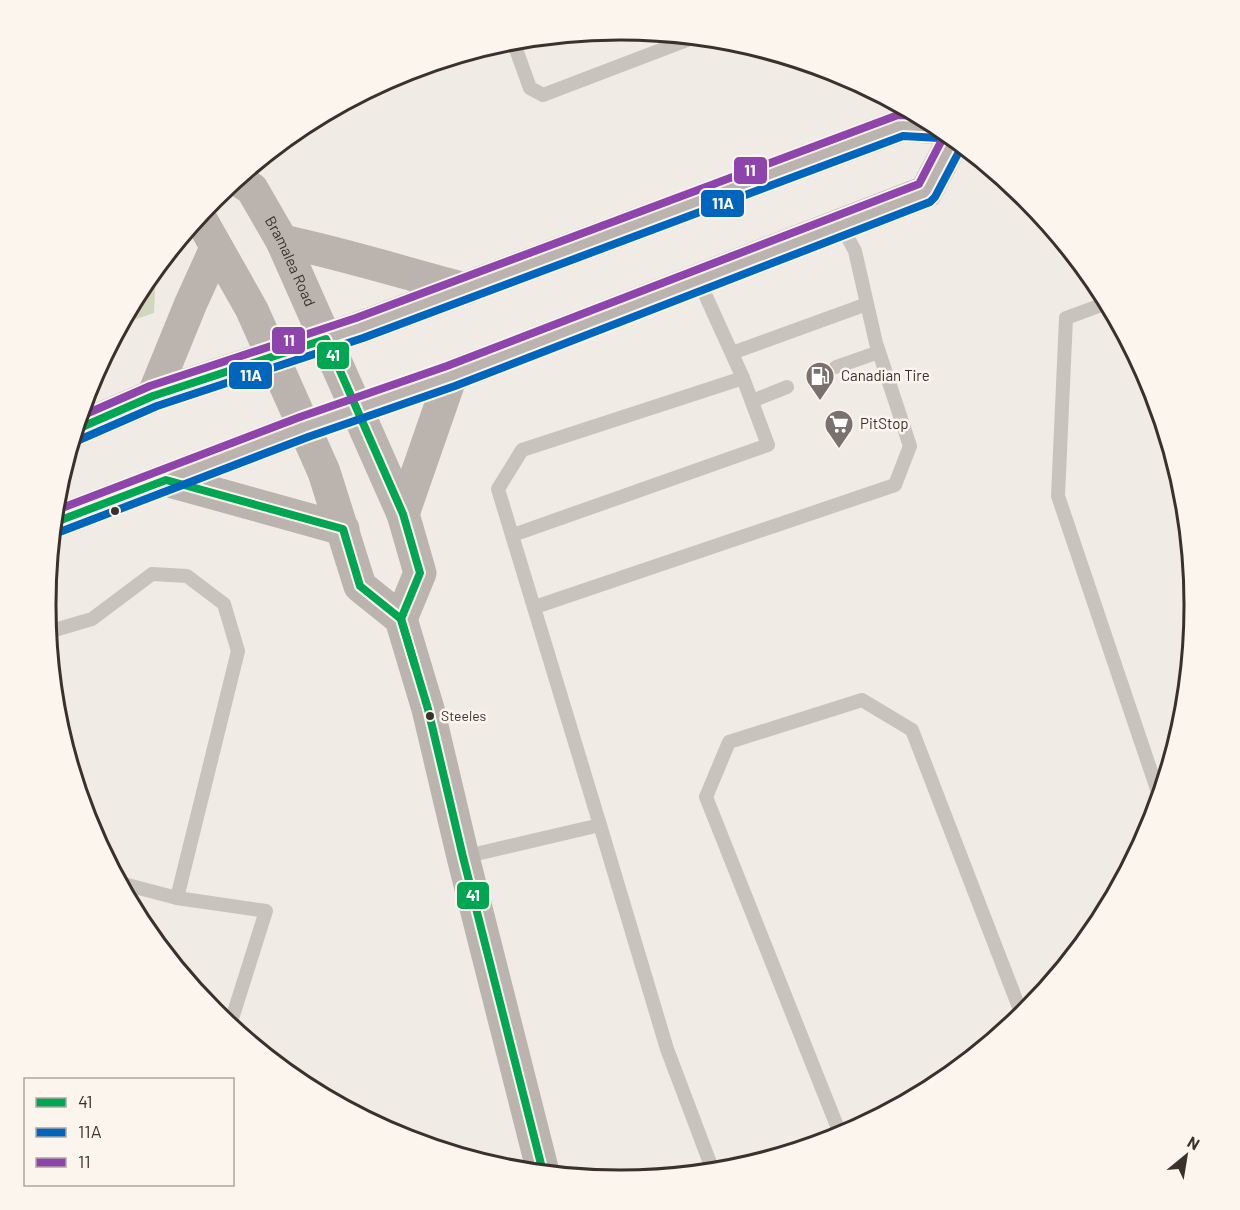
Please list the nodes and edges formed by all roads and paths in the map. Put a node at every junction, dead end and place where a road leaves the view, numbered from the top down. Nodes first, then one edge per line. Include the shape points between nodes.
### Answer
1 (678, 44) edge
2 (517, 50) edge
3 (918, 126) edge
4 (950, 147) edge
5 (245, 184) edge
6 (204, 225) edge
7 (841, 225) junction
8 (282, 241) junction
9 (216, 248) junction
10 (699, 281) junction
11 (465, 289) junction
12 (867, 304) junction
13 (1098, 306) edge
14 (326, 339) junction
15 (879, 352) junction
16 (732, 353) junction
17 (273, 357) junction
18 (836, 367) dead end
19 (451, 375) junction
20 (742, 378) junction
21 (787, 387) dead end
22 (153, 396) junction
23 (752, 401) junction
24 (357, 409) junction
25 (84, 426) edge
26 (304, 427) junction
27 (166, 480) junction
28 (403, 514) junction
29 (62, 520) edge
30 (343, 529) junction
31 (513, 535) junction
32 (534, 607) junction
33 (401, 619) junction
34 (57, 629) edge
35 (1155, 784) edge
36 (600, 825) junction
37 (462, 857) junction
38 (130, 886) edge
39 (177, 898) junction
40 (1018, 1005) edge
41 (233, 1015) edge
42 (837, 1126) edge
43 (710, 1162) edge
44 (541, 1164) edge

1 - 2 lane via 543,95 530,88
3 - 11 main road via 902,125
4 - 7 main road via 926,192
5 - 8 main road, Bramalea Road via 252,189
6 - 9 main road
7 - 10 main road
7 - 12 lane via 855,251
8 - 11 main road
8 - 14 main road, Bramalea Road
9 - 17 main road via 252,310
9 - 22 main road
10 - 16 lane
10 - 19 main road
11 - 14 main road
12 - 15 lane
12 - 16 lane
13 - 35 lane via 1066,318 1058,496
14 - 17 main road
14 - 24 main road, Bramalea Road
15 - 18 lane
15 - 32 lane via 910,446 895,485
16 - 20 lane
17 - 22 main road
17 - 26 main road
19 - 24 main road
19 - 28 main road
20 - 23 lane
20 - 31 lane via 522,450 498,489
21 - 23 lane
22 - 25 main road
23 - 31 lane via 768,445
24 - 26 main road
24 - 28 main road, Bramalea Road
26 - 27 main road
26 - 30 main road
27 - 29 main road
27 - 30 main road
28 - 33 main road, Bramalea Road via 420,573
30 - 33 main road via 360,586
31 - 32 lane
32 - 36 lane
33 - 37 main road via 428,709
34 - 39 lane via 92,619 152,574 187,576 224,604 238,651
36 - 37 lane
36 - 43 lane via 668,1048
37 - 44 main road
38 - 39 lane
39 - 41 lane via 266,911
40 - 42 lane via 912,730 862,700 729,742 706,797

